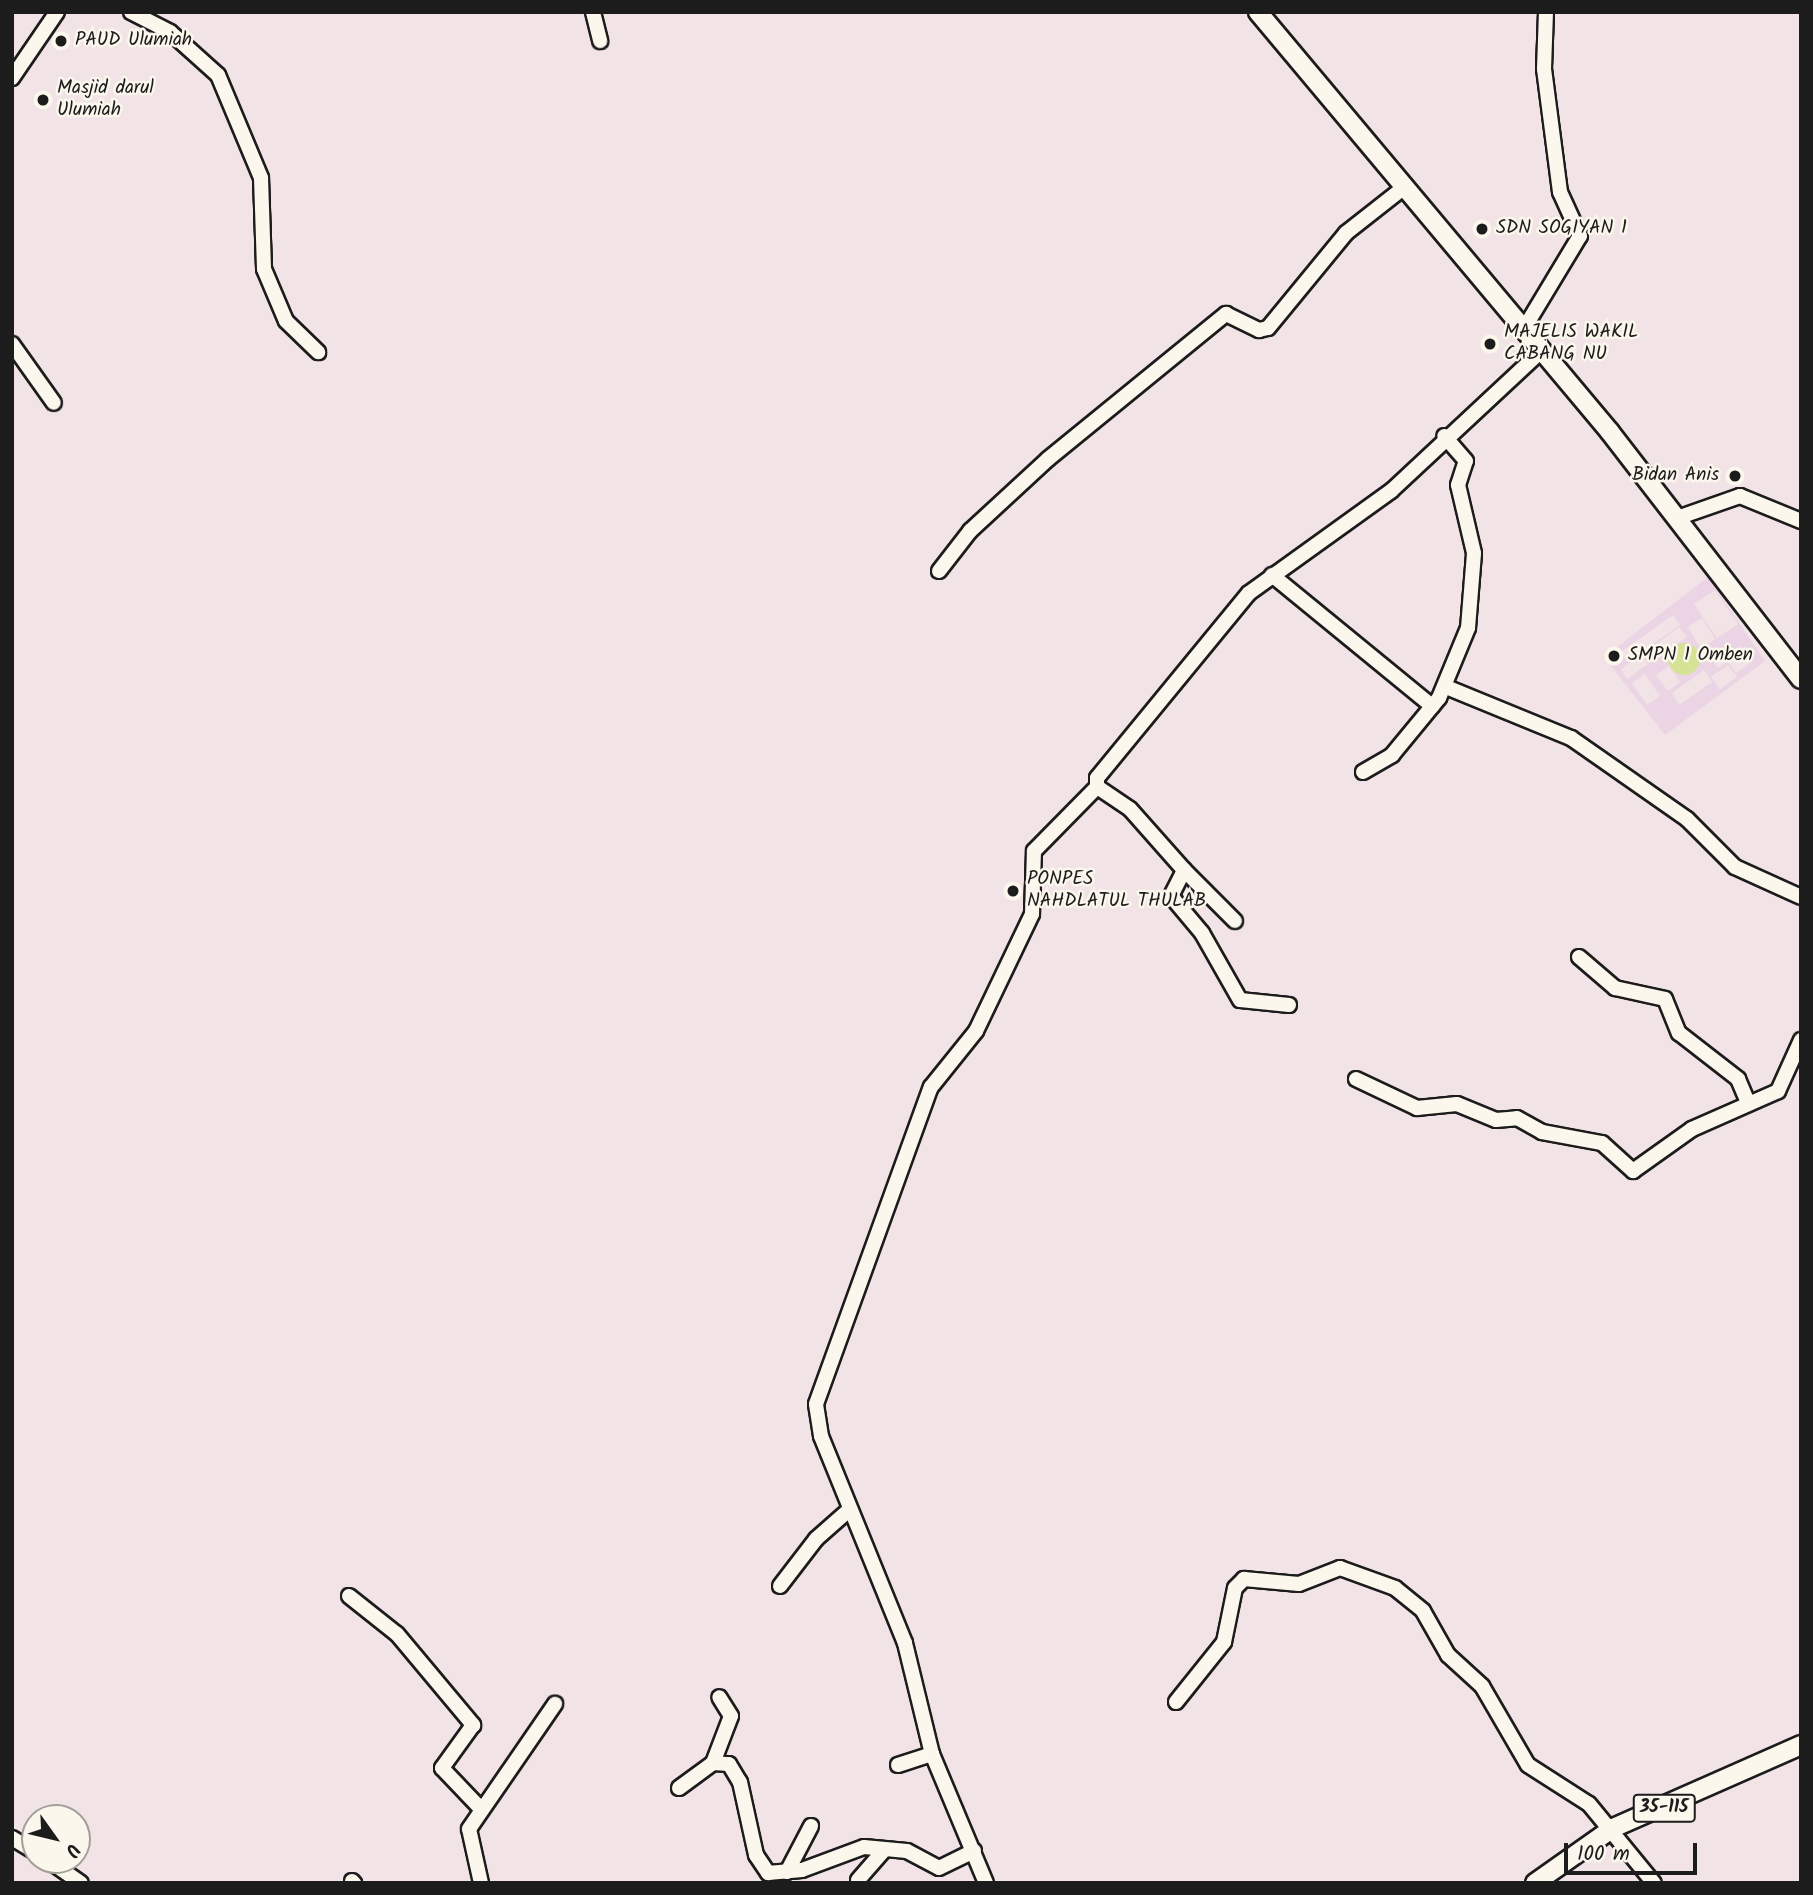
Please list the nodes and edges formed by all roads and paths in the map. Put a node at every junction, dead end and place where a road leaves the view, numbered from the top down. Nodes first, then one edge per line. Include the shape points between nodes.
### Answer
1 (57, 12) edge
2 (131, 12) edge
3 (593, 12) edge
4 (1258, 12) edge
5 (1546, 12) edge
6 (600, 41) dead end
7 (12, 78) edge
8 (1406, 186) junction
9 (1525, 327) junction
10 (12, 344) edge
11 (1542, 350) junction
12 (318, 352) dead end
13 (54, 403) dead end
14 (1444, 436) junction
15 (1676, 518) junction
16 (1801, 521) edge
17 (939, 571) dead end
18 (1272, 575) junction
19 (1801, 679) edge
20 (1446, 687) junction
21 (1432, 706) junction
22 (1363, 772) dead end
23 (1097, 787) junction
24 (1184, 870) junction
25 (1801, 897) edge
26 (1235, 921) dead end
27 (1579, 957) dead end
28 (1289, 1005) dead end
29 (1801, 1040) edge
30 (1356, 1079) dead end
31 (1748, 1102) junction
32 (850, 1509) junction
33 (780, 1586) dead end
34 (349, 1596) dead end
35 (719, 1697) dead end
36 (1176, 1702) dead end
37 (555, 1704) dead end
38 (1801, 1745) edge
39 (932, 1754) junction
40 (713, 1763) junction
41 (898, 1765) dead end
42 (679, 1787) dead end
43 (481, 1809) junction
44 (811, 1826) dead end
45 (1614, 1828) junction
46 (884, 1850) junction
47 (974, 1851) junction
48 (787, 1872) junction
49 (858, 1880) dead end
50 (1545, 1880) edge
51 (481, 1883) edge
52 (985, 1883) edge
53 (1654, 1883) edge

1 - 7 street
2 - 12 street via 195,51 218,75 261,178 264,269 286,321
3 - 6 street
4 - 8 main road
5 - 9 street via 1544,69 1560,192 1580,236
8 - 9 main road
8 - 17 street via 1346,233 1268,328 1259,330 1226,314 1156,377 1048,458 970,531
9 - 11 main road
10 - 13 street
11 - 14 street
11 - 15 main road
14 - 18 street via 1374,505
14 - 20 street via 1466,461 1458,485 1474,553 1468,628
15 - 16 street via 1740,496
15 - 19 main road
18 - 21 street
18 - 23 street via 1249,593 1137,726
20 - 21 street
20 - 25 street via 1571,738 1687,819 1735,867
21 - 22 street via 1392,755
23 - 24 street via 1130,809
23 - 32 street via 1034,851 1031,914 976,1031 931,1087 821,1384 817,1425
24 - 26 street
24 - 28 street via 1171,896 1202,933 1240,1000
27 - 31 street via 1615,988 1665,999 1679,1033 1731,1073
29 - 31 street via 1778,1091
30 - 31 street via 1417,1108 1457,1104 1499,1121 1517,1118 1542,1132 1602,1143 1633,1171 1692,1129
32 - 33 street via 816,1539
32 - 39 street via 905,1643
34 - 43 street via 397,1634 473,1725 442,1768
35 - 40 street via 732,1716
36 - 45 street via 1224,1642 1239,1582 1256,1577 1299,1584 1342,1568 1398,1590 1419,1607 1448,1655 1492,1701 1528,1765 1581,1796
37 - 43 street
38 - 45 main road, 35-115
39 - 41 street
39 - 47 street
40 - 42 street
40 - 48 street via 729,1765 740,1782 761,1868
43 - 51 street via 468,1843
44 - 48 street
45 - 50 main road, 35-115
45 - 53 street
46 - 47 street via 907,1851 939,1868
46 - 48 street via 864,1847
46 - 49 street
47 - 52 street

